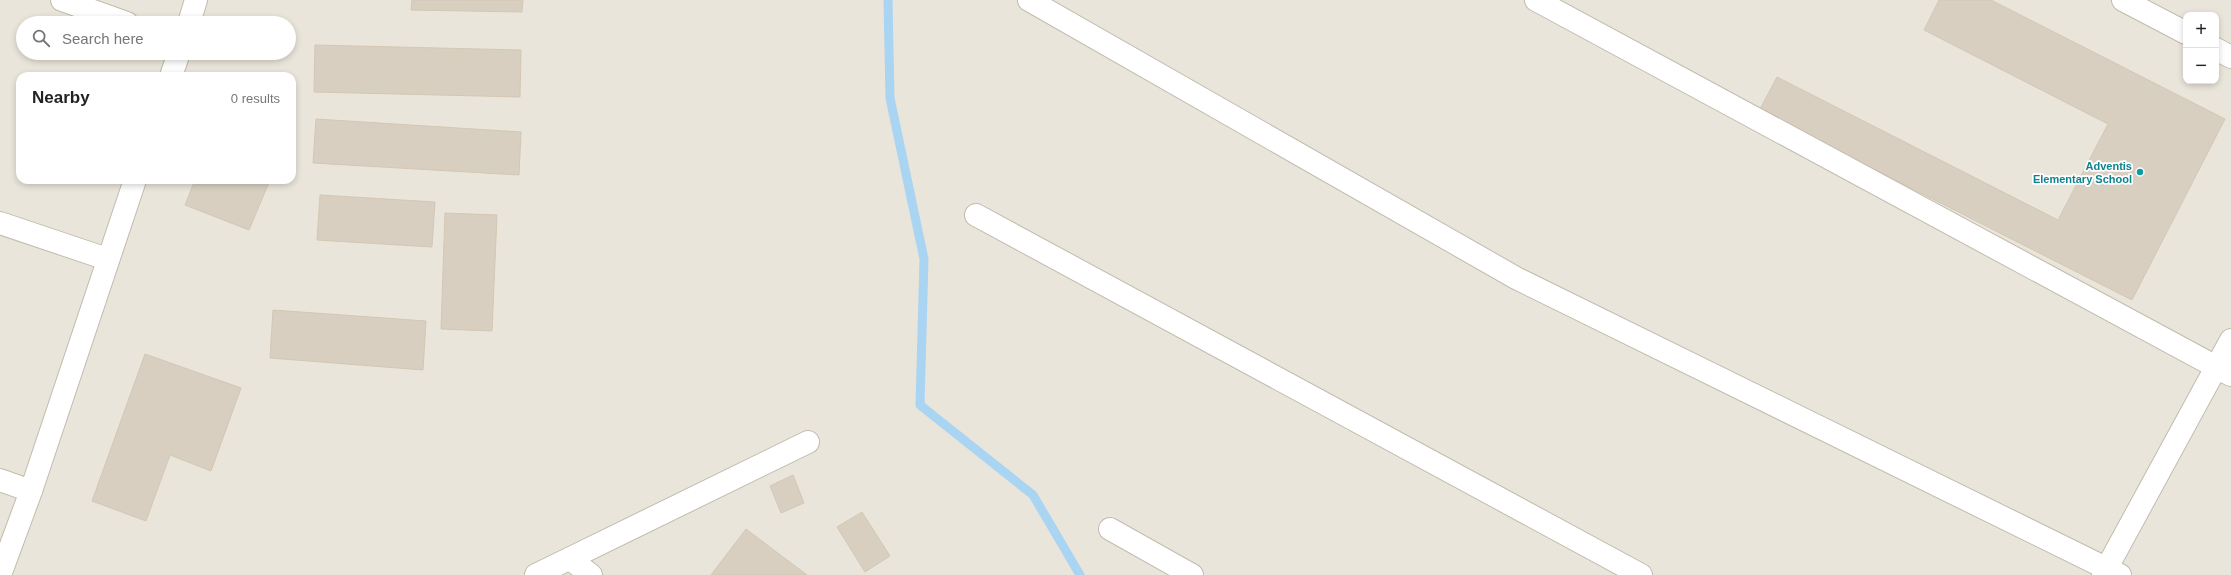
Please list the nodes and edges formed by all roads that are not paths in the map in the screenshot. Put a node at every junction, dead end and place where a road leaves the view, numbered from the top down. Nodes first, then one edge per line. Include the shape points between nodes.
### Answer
1 (62, 0) edge
2 (196, 0) edge
3 (1029, 0) edge
4 (1536, 0) edge
5 (2123, 0) edge
6 (107, 16) edge
7 (191, 16) edge
8 (2183, 31) edge
9 (2219, 51) edge
10 (2231, 57) edge
11 (177, 60) edge
12 (172, 72) edge
13 (133, 184) edge
14 (976, 215) dead end
15 (0, 223) edge
16 (107, 259) junction
17 (2231, 340) edge
18 (2224, 371) edge
19 (808, 442) dead end
20 (0, 480) edge
21 (31, 491) junction
22 (1110, 529) dead end
23 (570, 559) junction
24 (2110, 573) edge
25 (0, 575) edge
26 (536, 575) edge
27 (591, 575) edge
28 (1192, 575) edge
29 (1641, 575) edge

1 - 6 street
2 - 7 street
3 - 24 street via 1516,278
4 - 18 street
5 - 8 street
9 - 10 street
11 - 12 street
13 - 16 street
14 - 29 street
15 - 16 street
16 - 21 street
17 - 18 street
18 - 24 street
19 - 23 street
20 - 21 street
21 - 25 street
22 - 28 street
23 - 26 street
23 - 27 street

